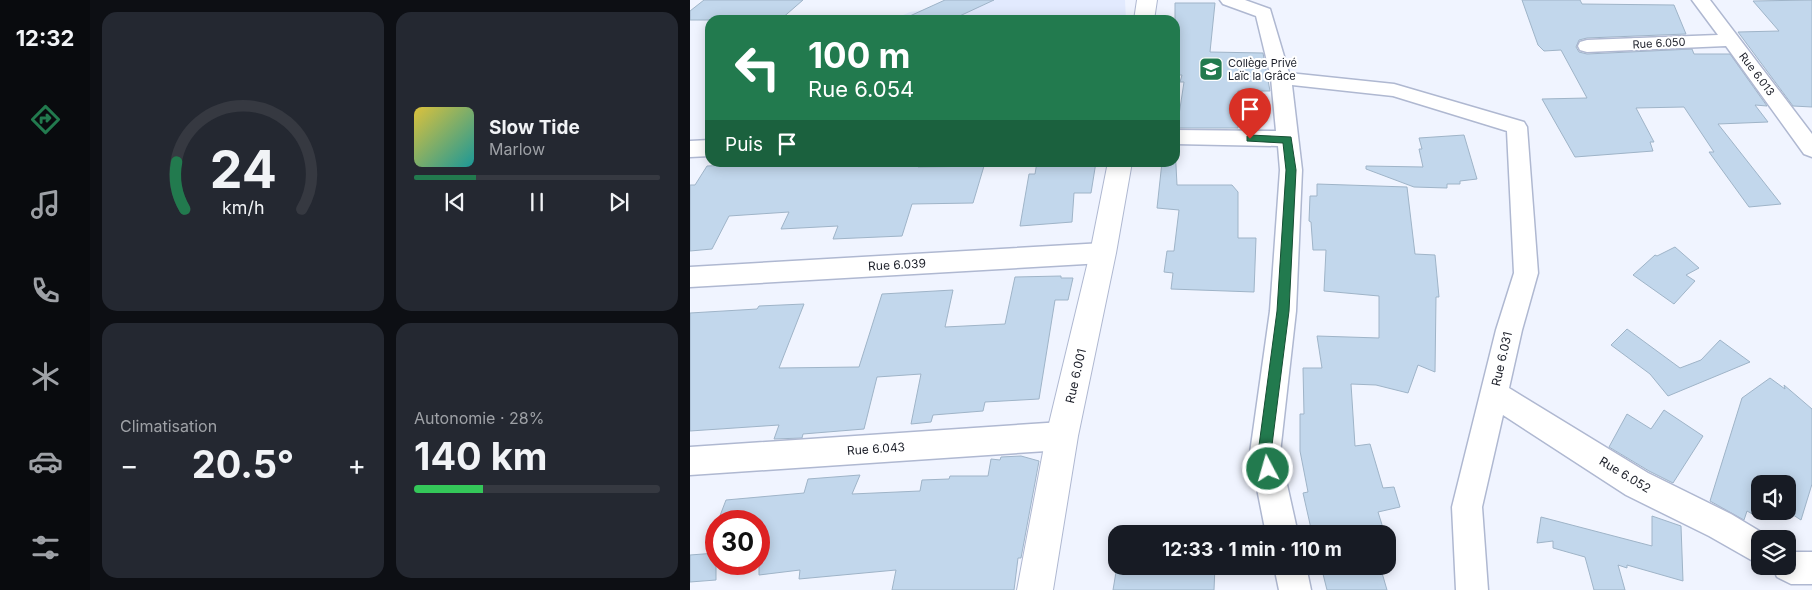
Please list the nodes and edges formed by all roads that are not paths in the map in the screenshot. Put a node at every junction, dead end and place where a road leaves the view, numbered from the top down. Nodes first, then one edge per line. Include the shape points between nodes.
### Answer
1 (1147, 0) edge
2 (1229, 0) edge
3 (1701, 0) edge
4 (1145, 15) edge
5 (1731, 40) junction
6 (1587, 46) dead end
7 (1281, 78) junction
8 (1180, 137) edge
9 (1288, 140) junction
10 (705, 148) edge
11 (1812, 149) edge
12 (690, 150) edge
13 (1119, 167) edge
14 (1103, 253) junction
15 (690, 277) edge
16 (1494, 394) junction
17 (1062, 436) junction
18 (690, 462) edge
19 (1280, 525) edge
20 (1751, 544) edge
21 (1796, 568) edge
22 (1812, 568) edge
23 (1292, 575) edge
24 (1035, 590) edge
25 (1295, 590) edge
26 (1472, 590) edge

1 - 4 street
2 - 7 street via 1264,13
3 - 5 street, Rue 6.013
5 - 6 street, Rue 6.050
5 - 11 street, Rue 6.013
7 - 9 street
7 - 16 street, Rue 6.031 via 1394,90 1517,127 1526,273
8 - 9 street
9 - 19 street via 1291,170 1283,311 1265,453
10 - 12 street
13 - 14 street, Rue 6.001
14 - 15 street, Rue 6.039
14 - 17 street, Rue 6.001
16 - 20 street, Rue 6.052 via 1637,484
16 - 26 street, Rue 6.031 via 1467,507
17 - 18 street, Rue 6.043
17 - 24 street, Rue 6.001
21 - 22 street
23 - 25 street

